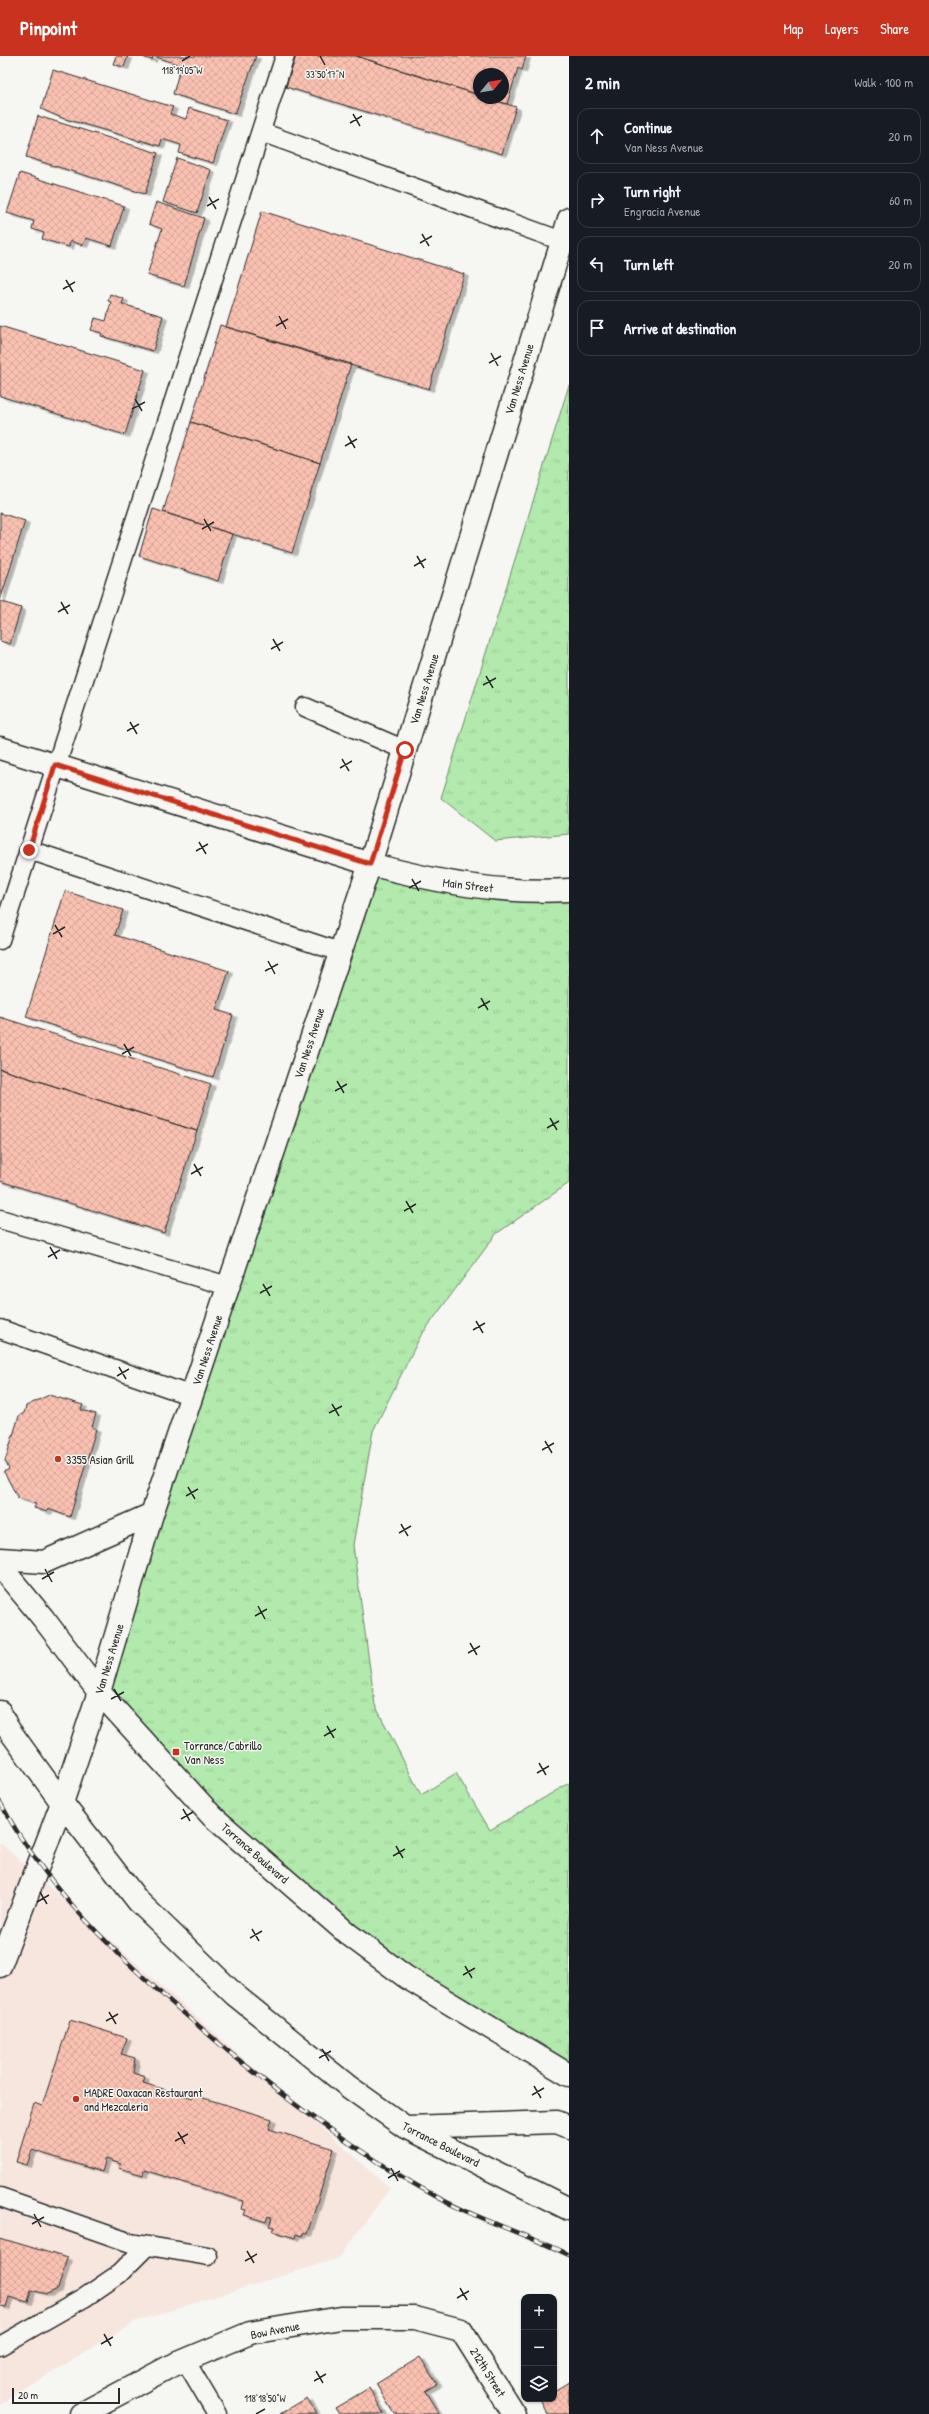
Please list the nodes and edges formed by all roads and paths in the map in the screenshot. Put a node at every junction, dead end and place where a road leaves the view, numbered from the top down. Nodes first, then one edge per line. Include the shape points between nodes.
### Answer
1 (285, 56) edge
2 (261, 132) junction
3 (569, 219) edge
4 (562, 241) junction
5 (305, 707) dead end
6 (0, 748) edge
7 (405, 750) junction
8 (55, 765) junction
9 (29, 850) junction
10 (370, 864) junction
11 (569, 890) edge
12 (0, 940) edge
13 (340, 952) junction
14 (0, 1219) edge
15 (228, 1286) junction
16 (0, 1330) edge
17 (192, 1396) junction
18 (152, 1514) junction
19 (0, 1559) edge
20 (0, 1566) edge
21 (99, 1692) junction
22 (0, 1712) edge
23 (62, 1804) junction
24 (0, 1966) edge
25 (569, 2075) edge
26 (405, 2127) junction
27 (569, 2127) edge
28 (0, 2197) edge
29 (569, 2209) edge
30 (147, 2246) junction
31 (208, 2256) dead end
32 (461, 2330) joint
33 (0, 2346) edge
34 (185, 2360) junction
35 (81, 2414) edge
36 (217, 2414) edge
37 (514, 2414) edge

1 - 2 lane
2 - 4 lane
2 - 8 lane
3 - 4 main road, Van Ness Avenue
4 - 7 main road, Van Ness Avenue
5 - 7 lane
6 - 8 main road, Main Street
7 - 10 main road, Van Ness Avenue
8 - 9 lane
8 - 10 main road, Main Street
9 - 12 lane
9 - 13 lane
10 - 11 main road, Main Street via 431,880 477,888
10 - 13 main road, Van Ness Avenue
13 - 15 main road, Van Ness Avenue
14 - 15 lane
15 - 17 main road, Van Ness Avenue
16 - 17 lane
17 - 18 main road, Van Ness Avenue
18 - 19 main road via 44,1562
18 - 21 main road, Van Ness Avenue
20 - 21 main road, Torrance Boulevard
21 - 23 main road, Van Ness Avenue
21 - 25 main road, Torrance Boulevard via 212,1816 348,1934 406,1977
22 - 23 main road, Torrance Boulevard
23 - 24 main road, Van Ness Avenue
23 - 26 main road, Torrance Boulevard via 138,1901 235,1995 349,2087
26 - 27 main road via 557,2122
26 - 29 main road, Torrance Boulevard
28 - 30 lane via 131,2243
30 - 31 lane
30 - 33 lane via 119,2274 84,2298
32 - 34 main road, Bow Avenue via 415,2318 341,2318 250,2333
32 - 37 main road, 212th Street
34 - 35 main road, Bow Avenue
34 - 36 lane

